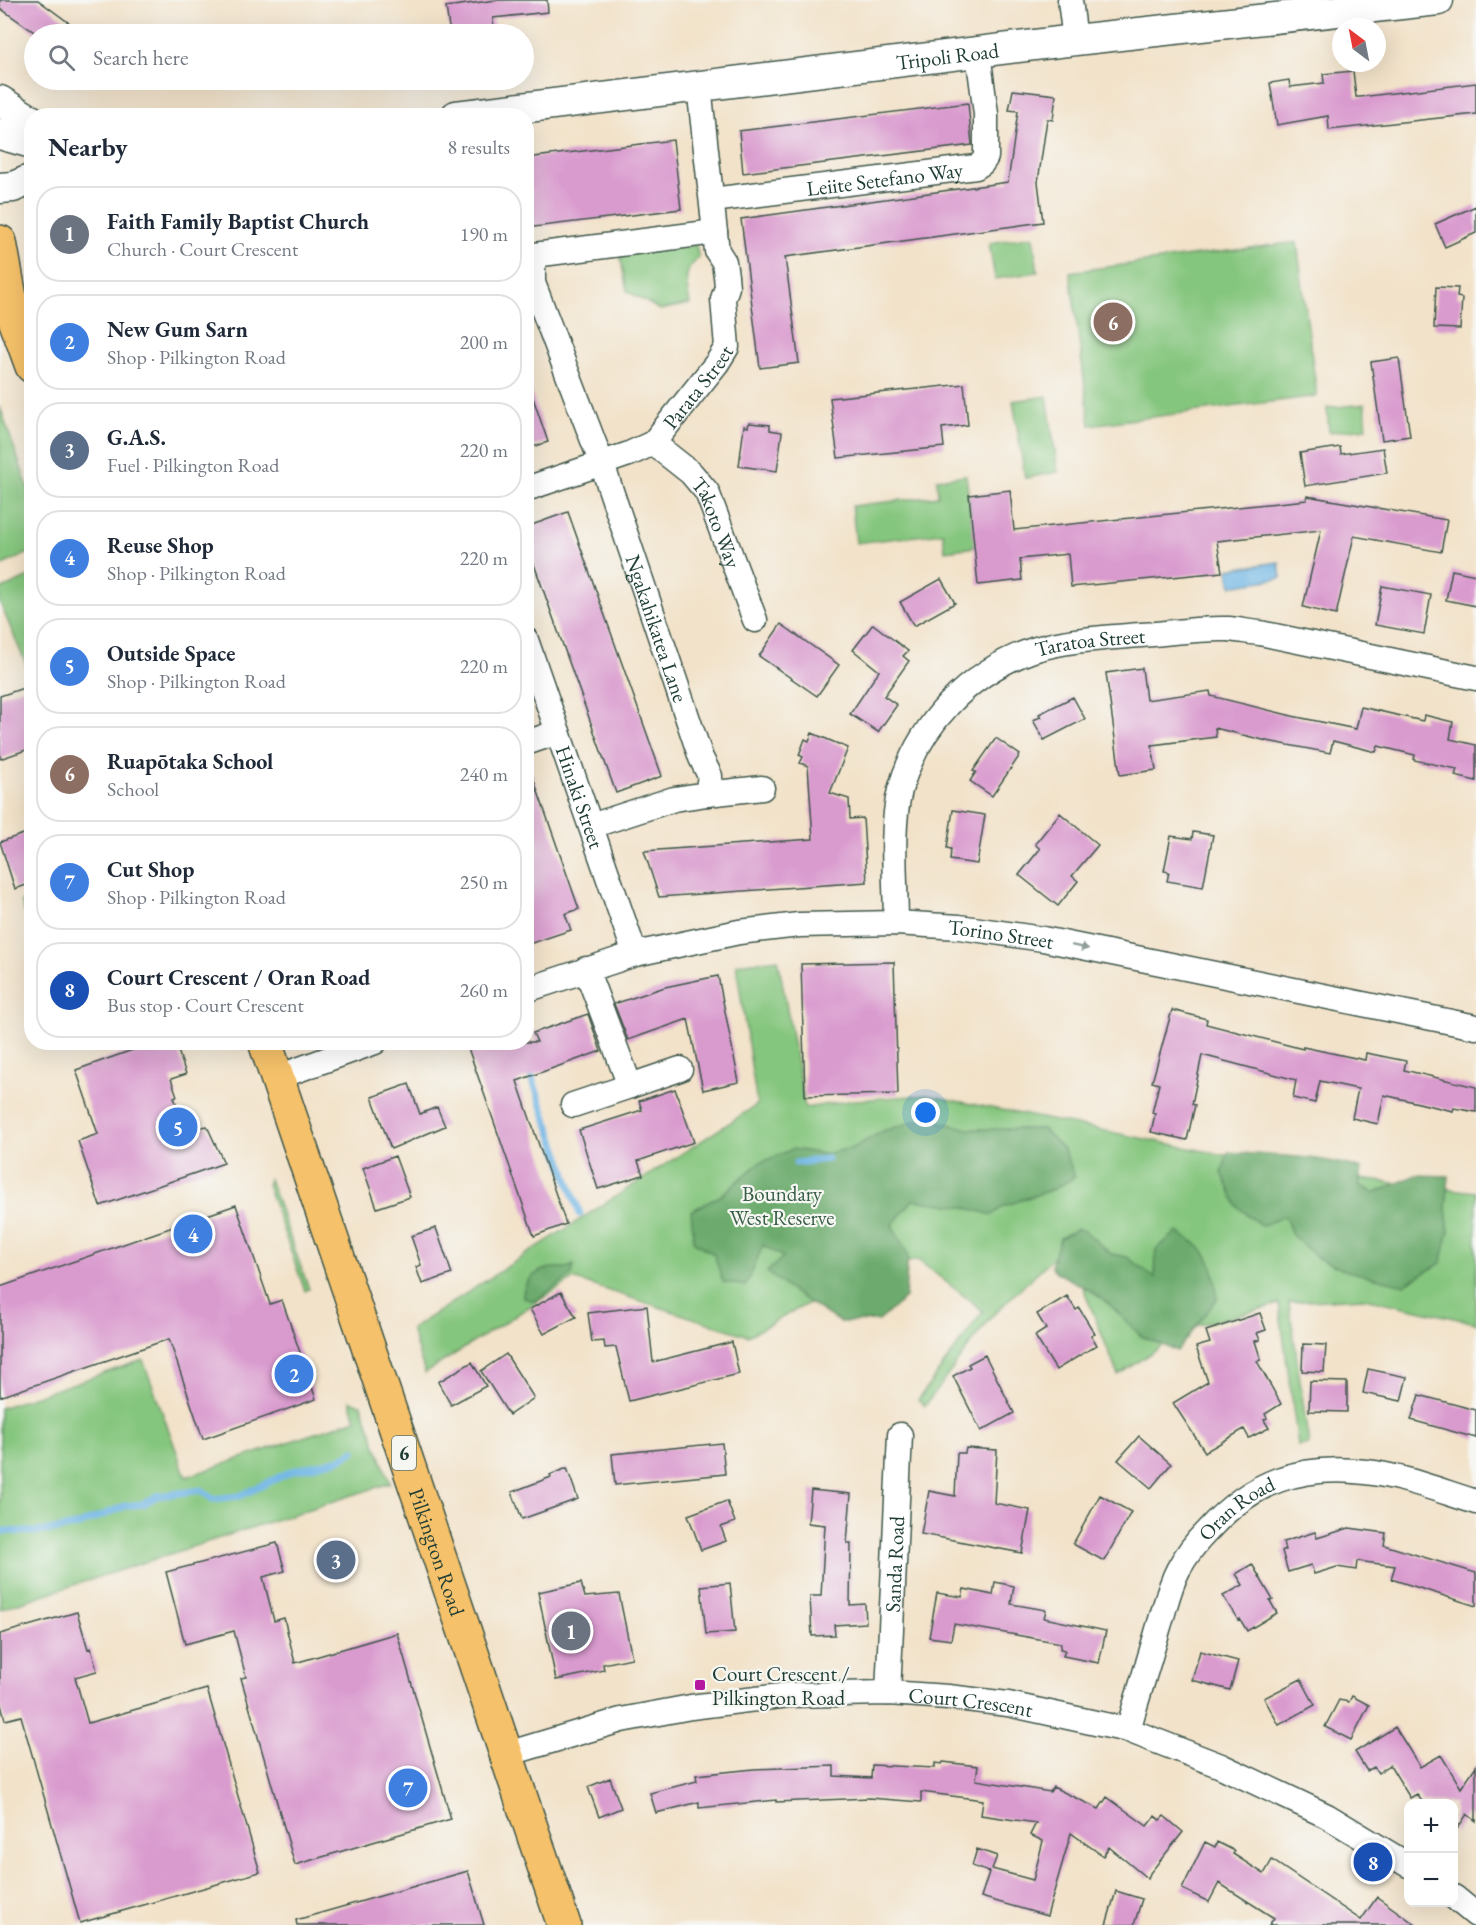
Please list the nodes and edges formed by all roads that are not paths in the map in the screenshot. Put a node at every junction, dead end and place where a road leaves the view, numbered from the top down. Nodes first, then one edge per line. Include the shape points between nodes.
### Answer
1 (1070, 0) edge
2 (1438, 0) edge
3 (1074, 40) junction
4 (978, 53) junction
5 (699, 86) junction
6 (0, 101) edge
7 (521, 108) edge
8 (24, 116) edge
9 (0, 134) edge
10 (24, 141) edge
11 (24, 182) edge
12 (0, 188) edge
13 (712, 200) junction
14 (715, 232) junction
15 (0, 242) edge
16 (534, 255) edge
17 (534, 288) edge
18 (7, 303) edge
19 (24, 346) edge
20 (653, 443) junction
21 (602, 464) junction
22 (534, 486) edge
23 (755, 620) dead end
24 (534, 663) edge
25 (1476, 678) edge
26 (558, 732) junction
27 (534, 740) edge
28 (762, 788) dead end
29 (707, 794) junction
30 (591, 826) junction
31 (896, 923) junction
32 (635, 954) junction
33 (586, 969) junction
34 (534, 987) edge
35 (1476, 1027) edge
36 (268, 1050) edge
37 (353, 1050) edge
38 (680, 1069) dead end
39 (278, 1077) junction
40 (630, 1086) junction
41 (573, 1105) dead end
42 (900, 1435) dead end
43 (1476, 1502) edge
44 (888, 1694) junction
45 (1128, 1730) junction
46 (507, 1754) junction
47 (1404, 1863) edge
48 (1458, 1900) edge
49 (1476, 1915) edge
50 (564, 1925) edge

1 - 3 street
2 - 3 street, Tripoli Road
3 - 4 street, Tripoli Road
4 - 5 street, Tripoli Road
4 - 13 street, Leiite Setefano Way via 986,114 986,157 976,167
5 - 7 street, Tripoli Road
5 - 13 street, Parata Street
6 - 8 street
9 - 10 street
11 - 12 street
13 - 14 street, Parata Street
14 - 16 street
14 - 20 street, Parata Street via 726,276 723,299 727,347
15 - 18 main road
17 - 21 street, Ngakahikatea Lane
18 - 19 main road
20 - 21 street, Parata Street
20 - 23 street, Takoto Way via 707,492
21 - 22 street, Parata Street
21 - 29 street, Ngakahikatea Lane via 710,776
24 - 26 street, Hinaki Street
25 - 31 street, Taratoa Street via 1227,629 1082,640 1011,659 989,670 951,702 935,719 909,766 900,792 896,826
26 - 27 street
26 - 30 street, Hinaki Street
28 - 29 street
29 - 30 street via 674,799
30 - 32 street, Hinaki Street
31 - 32 street, Torino Street via 813,924 739,932
31 -> 35 street, Torino Street via 1043,939
32 - 33 street, Torino Street
33 - 34 street, Torino Street
33 - 40 street
36 - 39 main road, Pilkington Road / 6
37 - 39 street
38 - 40 street
39 - 46 main road, Pilkington Road / 6
40 - 41 street
42 - 44 street, Sanda Road
43 - 45 street, Oran Road via 1388,1476 1356,1471 1290,1475 1251,1492 1217,1519 1177,1571
44 - 45 street, Court Crescent via 1008,1704
44 - 46 street, Court Crescent via 789,1695 691,1707 610,1722
45 - 47 street, Court Crescent via 1221,1766 1327,1816
46 - 50 main road, Pilkington Road / 6
48 - 49 street

